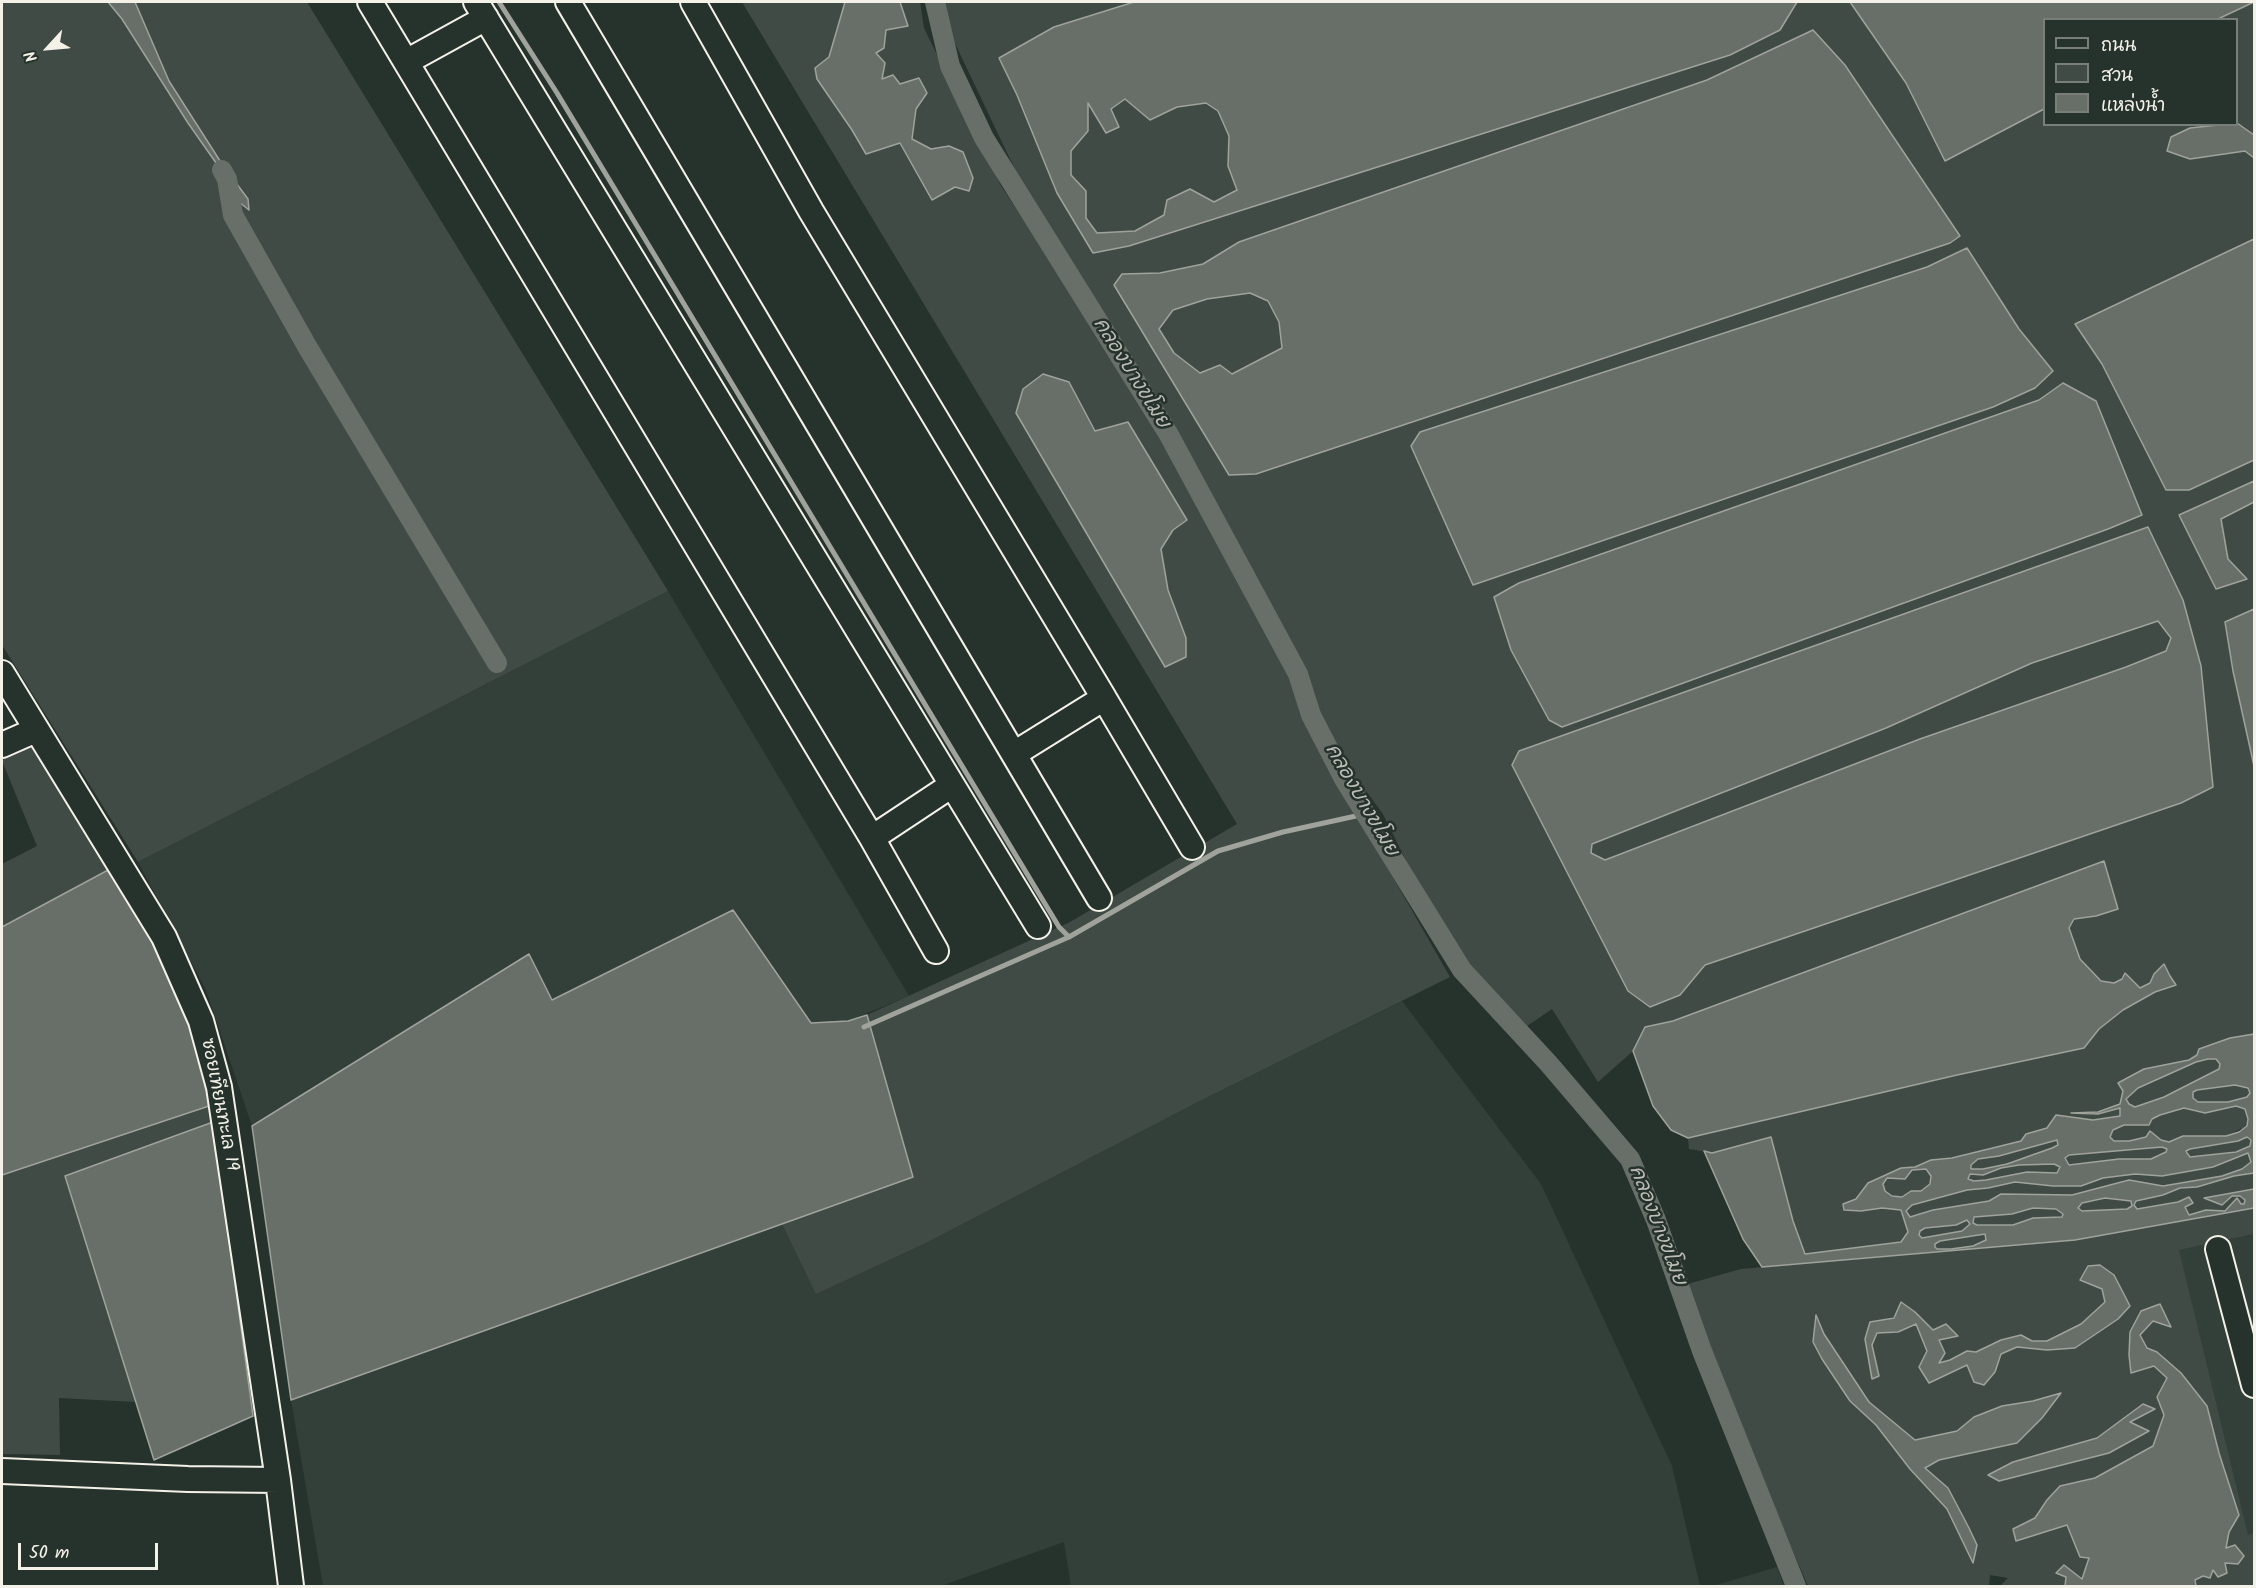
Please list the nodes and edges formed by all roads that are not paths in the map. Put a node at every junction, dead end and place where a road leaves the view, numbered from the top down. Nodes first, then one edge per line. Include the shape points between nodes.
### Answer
1 (370, 2) edge
2 (568, 2) edge
3 (693, 2) edge
4 (481, 10) edge
5 (406, 62) junction
6 (5, 685) edge
7 (1104, 698) junction
8 (36, 730) junction
9 (2, 745) edge
10 (1014, 754) junction
11 (952, 785) junction
12 (872, 838) junction
13 (1192, 847) dead end
14 (1099, 898) dead end
15 (1038, 926) dead end
16 (936, 951) dead end
17 (2218, 1249) dead end
18 (2254, 1385) edge
19 (2, 1471) edge
20 (278, 1480) junction
21 (291, 1587) edge

1 - 5 street
2 - 10 street
3 - 7 street via 811,211
4 - 5 street
4 - 11 street
5 - 12 street
6 - 8 street, ซอยเทียนทะเล 19
7 - 10 street
7 - 13 street
8 - 9 street
8 - 20 street, ซอยเทียนทะเล 19 via 164,937 201,1021 219,1087
10 - 14 street
11 - 12 street
11 - 15 street
12 - 16 street
17 - 18 street
19 - 20 street
20 - 21 street, ซอยเทียนทะเล 19

